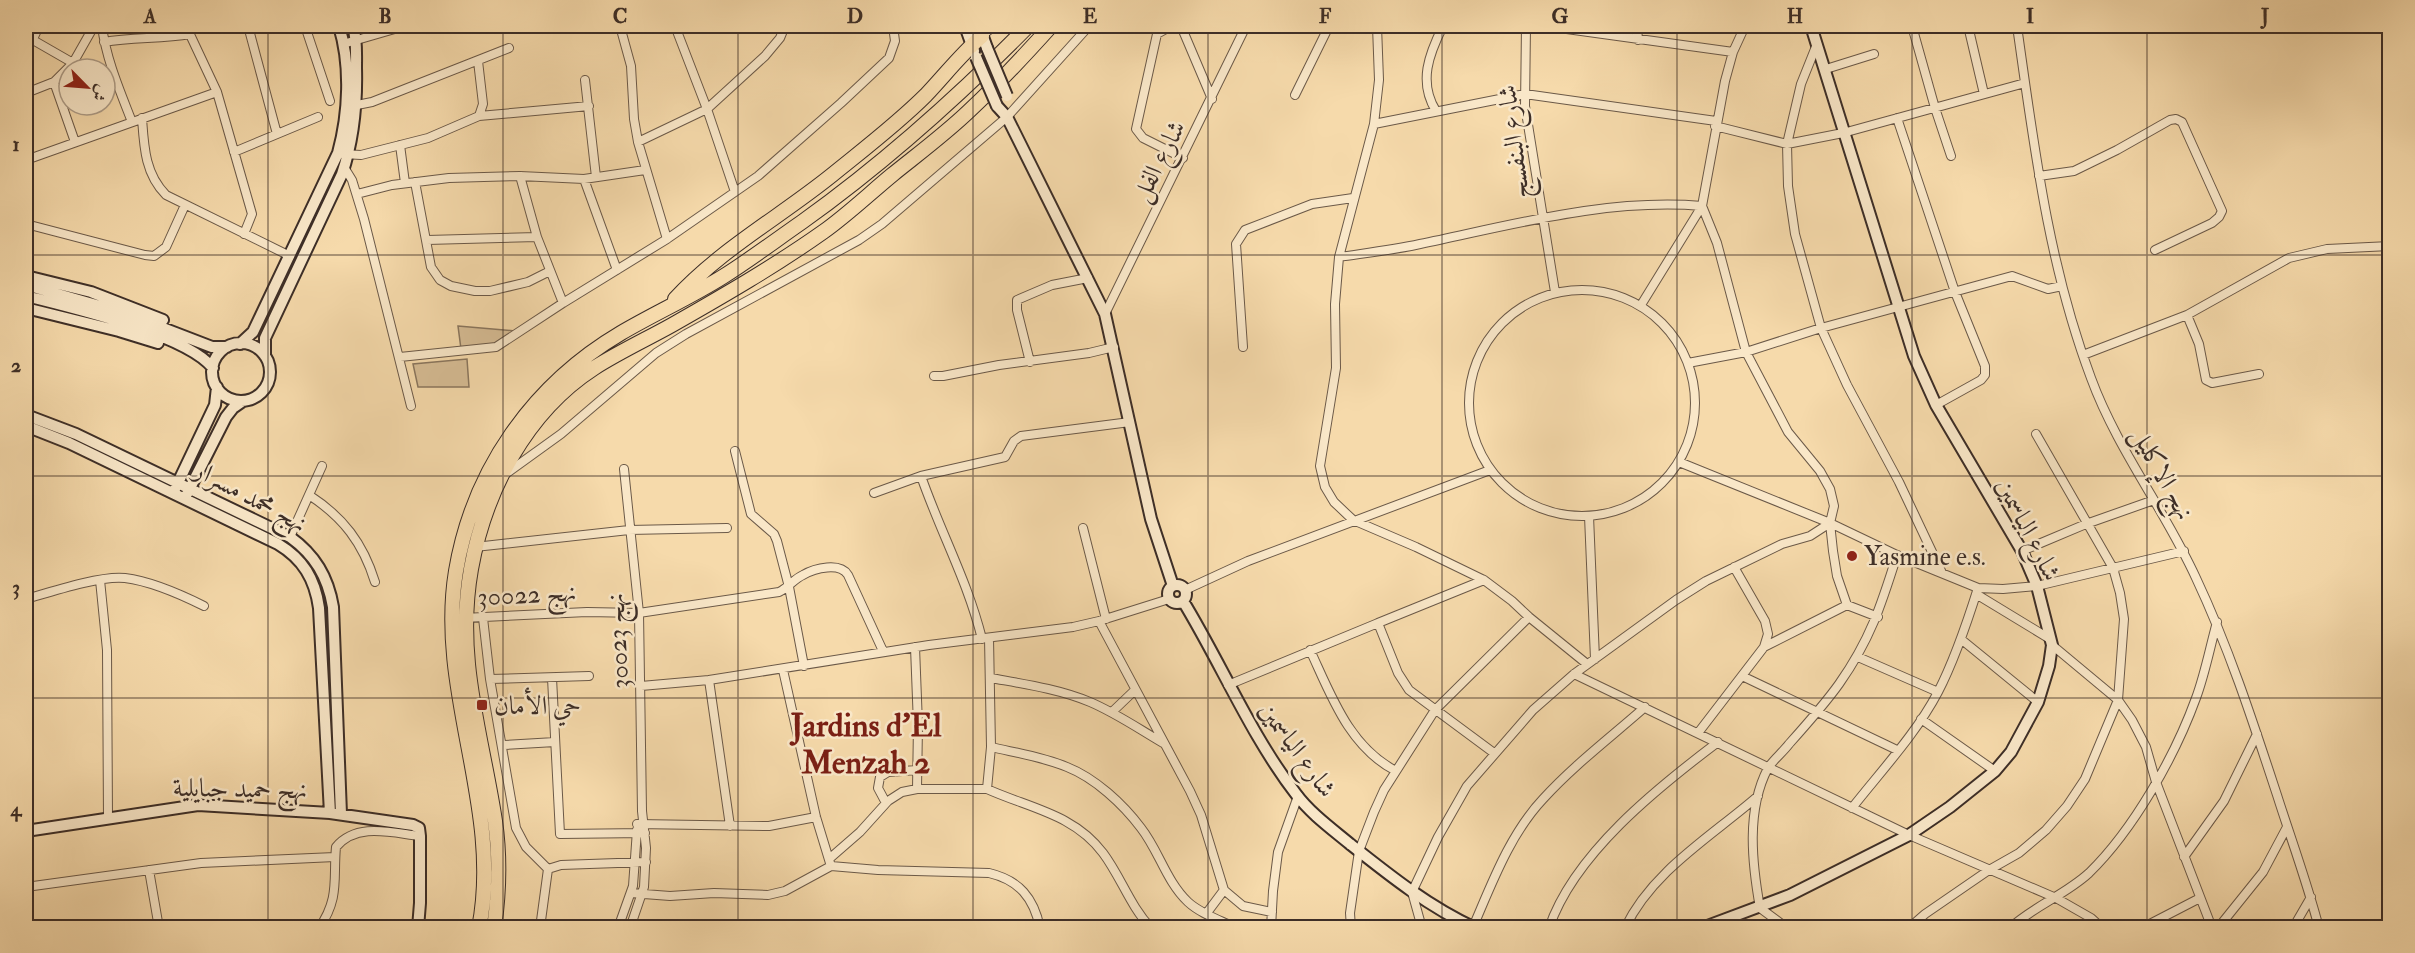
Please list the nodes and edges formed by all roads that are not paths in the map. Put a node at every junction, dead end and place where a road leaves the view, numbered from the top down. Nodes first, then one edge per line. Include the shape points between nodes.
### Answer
1 (39, 26) edge
2 (94, 26) edge
3 (102, 26) edge
4 (248, 26) edge
5 (305, 26) edge
6 (339, 26) edge
7 (353, 26) edge
8 (405, 26) edge
9 (620, 26) edge
10 (675, 26) edge
11 (785, 26) edge
12 (893, 26) edge
13 (965, 26) edge
14 (994, 26) edge
15 (1029, 26) edge
16 (1052, 26) edge
17 (1089, 26) edge
18 (1246, 26) edge
19 (1329, 26) edge
20 (1377, 26) edge
21 (1443, 26) edge
22 (1526, 26) edge
23 (1545, 26) edge
24 (1636, 26) edge
25 (1745, 26) edge
26 (1811, 26) edge
27 (1912, 26) edge
28 (1971, 26) edge
29 (2017, 26) edge
30 (1182, 27) edge
31 (189, 28) edge
32 (29, 37) edge
33 (356, 40) junction
34 (1638, 40) junction
35 (104, 42) junction
36 (979, 42) edge
37 (1818, 43) junction
38 (343, 44) junction
39 (508, 48) dead end
40 (1733, 52) junction
41 (1874, 54) dead end
42 (63, 57) edge
43 (76, 57) edge
44 (478, 61) junction
45 (1826, 69) junction
46 (57, 79) edge
47 (585, 80) dead end
48 (54, 82) junction
49 (2025, 83) junction
50 (217, 92) junction
51 (26, 93) edge
52 (1295, 94) dead end
53 (1525, 94) junction
54 (1984, 94) junction
55 (1212, 99) junction
56 (330, 101) dead end
57 (357, 105) junction
58 (589, 106) junction
59 (1935, 108) junction
60 (707, 109) junction
61 (1436, 111) junction
62 (480, 116) junction
63 (318, 117) dead end
64 (1007, 117) junction
65 (142, 118) junction
66 (1897, 118) junction
67 (132, 122) junction
68 (1374, 124) junction
69 (1716, 124) junction
70 (1843, 133) junction
71 (277, 134) junction
72 (75, 142) junction
73 (638, 142) junction
74 (1787, 144) junction
75 (400, 145) junction
76 (234, 152) junction
77 (343, 154) junction
78 (1952, 156) dead end
79 (1183, 158) junction
80 (26, 159) edge
81 (344, 167) junction
82 (645, 170) junction
83 (520, 176) junction
84 (2039, 176) junction
85 (596, 177) junction
86 (584, 179) junction
87 (415, 182) junction
88 (405, 183) junction
89 (735, 192) junction
90 (357, 194) junction
91 (1353, 198) junction
92 (185, 205) junction
93 (1702, 206) junction
94 (1543, 218) junction
95 (26, 224) edge
96 (244, 234) junction
97 (537, 237) junction
98 (667, 239) junction
99 (427, 240) junction
100 (2390, 246) edge
101 (2155, 250) dead end
102 (290, 256) junction
103 (1339, 257) junction
104 (617, 270) junction
105 (550, 272) junction
106 (26, 276) edge
107 (1088, 278) junction
108 (26, 285) edge
109 (2062, 286) junction
110 (1555, 292) junction
111 (1955, 292) junction
112 (26, 296) edge
113 (563, 303) junction
114 (1641, 305) junction
115 (1897, 307) junction
116 (26, 308) edge
117 (665, 310) junction
118 (1105, 314) junction
119 (2187, 315) junction
120 (1821, 328) junction
121 (187, 344) junction
122 (240, 344) junction
123 (227, 347) junction
124 (1114, 347) junction
125 (1244, 348) dead end
126 (1746, 352) junction
127 (2083, 355) junction
128 (265, 356) junction
129 (400, 357) junction
130 (1030, 362) junction
131 (1688, 363) junction
132 (213, 368) junction
133 (2259, 374) dead end
134 (934, 376) dead end
135 (217, 387) junction
136 (243, 401) junction
137 (1936, 405) junction
138 (411, 406) dead end
139 (26, 415) edge
140 (1130, 422) junction
141 (26, 426) edge
142 (2036, 434) dead end
143 (735, 451) dead end
144 (1679, 462) junction
145 (322, 466) dead end
146 (624, 469) dead end
147 (1490, 470) junction
148 (501, 476) junction
149 (921, 476) junction
150 (178, 483) junction
151 (189, 489) junction
152 (874, 493) dead end
153 (173, 494) junction
154 (309, 495) junction
155 (184, 500) junction
156 (2154, 500) junction
157 (1589, 516) junction
158 (1353, 520) junction
159 (1830, 523) junction
160 (2086, 524) junction
161 (727, 528) dead end
162 (1083, 528) dead end
163 (629, 530) junction
164 (290, 537) junction
165 (475, 547) junction
166 (2022, 551) junction
167 (2184, 551) junction
168 (1897, 555) junction
169 (1734, 567) junction
170 (2113, 568) junction
171 (1942, 573) junction
172 (100, 580) junction
173 (1484, 580) junction
174 (375, 582) dead end
175 (1173, 586) junction
176 (2037, 586) junction
177 (789, 587) junction
178 (1977, 591) junction
179 (1184, 596) junction
180 (1169, 598) junction
181 (26, 599) edge
182 (1847, 605) junction
183 (204, 606) dead end
184 (639, 614) junction
185 (1878, 616) junction
186 (1529, 617) junction
187 (452, 618) junction
188 (467, 618) junction
189 (483, 618) junction
190 (1102, 620) junction
191 (2217, 622) junction
192 (1378, 623) junction
193 (985, 638) junction
194 (1962, 640) junction
195 (2051, 642) junction
196 (915, 647) junction
197 (1764, 647) junction
198 (1310, 650) junction
199 (883, 651) junction
200 (1858, 657) junction
201 (1591, 662) junction
202 (804, 666) junction
203 (783, 670) junction
204 (1574, 674) junction
205 (589, 676) dead end
206 (1742, 676) junction
207 (552, 678) junction
208 (991, 678) junction
209 (490, 680) junction
210 (710, 680) junction
211 (1228, 685) junction
212 (641, 686) junction
213 (1135, 690) junction
214 (1938, 692) junction
215 (2118, 700) junction
216 (2038, 702) junction
217 (1645, 707) junction
218 (1435, 710) junction
219 (1112, 712) junction
220 (1816, 712) junction
221 (1921, 719) junction
222 (1698, 733) junction
223 (2257, 735) junction
224 (555, 742) junction
225 (1718, 742) junction
226 (1165, 744) junction
227 (504, 745) junction
228 (991, 747) junction
229 (1897, 750) junction
230 (1494, 753) junction
231 (1769, 767) junction
232 (917, 770) junction
233 (1396, 771) junction
234 (1995, 771) junction
235 (2156, 782) junction
236 (917, 789) junction
237 (987, 789) junction
238 (1298, 796) junction
239 (1758, 796) junction
240 (885, 803) junction
241 (1852, 808) junction
242 (336, 814) junction
243 (816, 817) junction
244 (108, 818) junction
245 (641, 824) junction
246 (730, 826) junction
247 (2287, 827) junction
248 (26, 831) edge
249 (419, 832) junction
250 (641, 833) junction
251 (1908, 836) junction
252 (1359, 851) junction
253 (335, 857) junction
254 (2184, 857) junction
255 (636, 861) junction
256 (646, 862) junction
257 (830, 862) junction
258 (548, 869) junction
259 (149, 870) junction
260 (1989, 870) junction
261 (26, 887) edge
262 (1224, 890) junction
263 (1412, 892) junction
264 (632, 893) junction
265 (642, 895) junction
266 (2311, 897) junction
267 (2056, 898) junction
268 (2200, 898) junction
269 (1760, 908) junction
270 (1272, 912) junction
271 (1206, 914) junction
272 (159, 927) edge
273 (319, 927) edge
274 (418, 927) edge
275 (479, 927) edge
276 (494, 927) edge
277 (540, 927) edge
278 (618, 927) edge
279 (630, 927) edge
280 (1040, 927) edge
281 (1151, 927) edge
282 (1236, 927) edge
283 (1271, 927) edge
284 (1351, 927) edge
285 (1422, 927) edge
286 (1474, 927) edge
287 (1549, 927) edge
288 (1625, 927) edge
289 (1702, 927) edge
290 (1787, 927) edge
291 (1909, 927) edge
292 (2010, 927) edge
293 (2102, 927) edge
294 (2142, 927) edge
295 (2212, 927) edge
296 (2218, 927) edge
297 (2293, 927) edge
298 (2319, 927) edge

1 - 32 street
2 - 43 street
3 - 35 street
4 - 71 street
5 - 56 street
6 - 38 street
7 - 33 street
8 - 33 street
9 - 73 street via 631,66
10 - 60 street
11 - 60 street via 765,56
12 - 89 street via 895,41 889,58 758,177
13 - 36 street
14 - 36 street
15 - 117 highway via 955,99 865,174 724,276
16 - 148 highway via 968,113 825,231 734,290 594,368 533,425
17 - 64 street
18 - 55 street, شارع الفل
19 - 52 street
20 - 68 street via 1379,80
21 - 61 street via 1427,67 1427,91
22 - 53 street, شارع البنفسج
23 - 34 street
24 - 34 street
25 - 40 street
26 - 37 street, شارع الياسمين
27 - 59 street
28 - 54 street
29 - 49 street, نهج الإكليل
30 - 55 street
30 - 79 street via 1157,34 1136,129 1143,138
31 - 35 street via 167,38
31 - 50 street
32 - 42 street
33 - 38 street
33 - 57 street
34 - 40 street
35 - 67 street
36 - 64 street, bridge via 997,106
36 - 64 street, bridge via 1006,96
36 - 117 highway via 894,124 719,258
37 - 45 street, شارع الياسمين
37 - 74 street via 1802,84
38 - 77 street
39 - 44 street
40 - 69 street
41 - 45 street
44 - 57 street
44 - 62 street via 483,104
45 - 70 street, شارع الياسمين
46 - 48 street
47 - 58 street
48 - 51 street
48 - 72 street
49 - 54 street
49 - 84 street, نهج الإكليل
50 - 65 street
50 - 76 street
53 - 61 street
53 - 69 street
53 - 94 street, شارع البنفسج
54 - 59 street
55 - 79 street, شارع الفل
57 - 77 street
58 - 62 street
58 - 85 street
59 - 66 street
59 - 78 street
60 - 73 street
60 - 89 street
61 - 68 street
62 - 75 street
63 - 71 street
64 - 107 street
64 - 148 street via 882,224 656,352 561,434
65 - 67 street
65 - 92 street via 144,149 151,173 166,195
66 - 70 street
66 - 111 street
67 - 72 street
68 - 91 street
69 - 74 street
69 - 93 street
70 - 74 street
70 - 115 street, شارع الياسمين
71 - 76 street
72 - 80 street
73 - 82 street
74 - 120 street via 1795,234
75 - 77 street via 362,155
75 - 88 street
76 - 96 street via 253,216
77 - 81 street
77 - 102 street
79 - 118 street, شارع الفل
81 - 90 street
81 - 128 street via 266,338
82 - 85 street
82 - 98 street
83 - 86 street
83 - 87 street
83 - 97 street
84 - 101 street via 2074,171 2170,120 2182,122 2222,211 2212,223
84 - 109 street, نهج الإكليل via 2051,249
85 - 86 street
86 - 104 street
87 - 88 street
87 - 99 street
88 - 90 street
89 - 98 street
90 - 129 street
91 - 103 street
91 - 125 street via 1312,204 1240,235 1236,244
92 - 95 street via 166,247 154,256
92 - 96 street
93 - 94 street via 1642,204
93 - 114 street
93 - 126 street via 1717,243
94 - 103 street
94 - 110 street, شارع البنفسج
96 - 102 street
97 - 99 street
97 - 105 street
98 - 104 street
99 - 105 street via 431,267 440,280 451,286 475,291 510,288
100 - 119 street via 2327,249 2289,258
102 - 122 street via 253,332
103 - 158 street via 1336,368 1320,466 1329,495
104 - 113 street
105 - 113 street
106 - 121 street via 120,302 171,323
107 - 118 street
107 - 130 street via 1052,285 1017,300
108 - 121 street via 121,312
109 - 111 street via 2048,289 2012,276
109 - 127 street, نهج الإكليل
110 - 114 street via 1599,291
110 - 147 street via 1510,315 1485,344 1474,367 1469,417 1475,442
111 - 115 street
111 - 137 street via 1985,366 1985,375
112 - 121 street
113 - 129 street via 496,347
114 - 131 street via 1670,330
115 - 120 street
115 - 137 street, شارع الياسمين
116 - 121 street via 166,346
117 - 187 highway via 587,356 543,394 511,433 488,471 470,514 456,571
118 - 124 street
119 - 127 street
119 - 133 street via 2199,344 2206,380 2212,383
120 - 126 street
120 - 171 street
121 - 123 street
121 - 132 street
122 - 123 street
122 - 128 street via 257,348
123 - 132 street
124 - 130 street
124 - 140 street
126 - 131 street
126 - 159 street via 1788,432 1830,489 1834,506
127 - 156 street, نهج الإكليل via 2114,428
128 - 136 street via 270,369 268,382 256,397
129 - 138 street
130 - 134 street
131 - 144 street via 1695,414
132 - 135 street
135 - 136 street via 225,396
135 - 150 street via 215,405
136 - 151 street via 226,417
137 - 166 street, شارع الياسمين
139 - 150 street, نهج محمد مسرار via 76,434
140 - 149 street via 1021,436 1005,457
140 - 175 street via 1151,519
141 - 153 street, نهج محمد مسرار
142 - 160 street
143 - 177 street via 751,514 774,534
144 - 157 street via 1644,498 1621,509
144 - 159 street
145 - 154 street
146 - 163 street, نهج 30023
147 - 157 street via 1513,493 1534,506 1558,514
147 - 158 street
148 - 165 highway
149 - 152 street
149 - 193 street
150 - 151 street, نهج محمد مسرار
150 - 153 street
151 - 155 street
151 - 164 street, نهج محمد مسرار
153 - 155 street, نهج محمد مسرار
154 - 164 street
154 - 174 street via 351,531
155 - 242 street, نهج محمد مسرار via 289,551 313,582 320,608
156 - 160 street
156 - 167 street, نهج الإكليل
157 - 201 street
158 - 173 street
158 - 179 street via 1248,561
159 - 168 street
159 - 169 street via 1810,536 1782,544
159 - 182 street via 1837,576
160 - 166 street
160 - 170 street
161 - 163 street
162 - 190 street
163 - 165 street
163 - 184 street, نهج 30023
164 - 242 street, نهج محمد مسرار via 316,561 331,593
165 - 188 highway
166 - 176 street, شارع الياسمين
167 - 170 street
167 - 191 street, نهج الإكليل
168 - 171 street
168 - 185 street
169 - 197 street via 1766,621
169 - 201 street via 1676,600
170 - 176 street
170 - 215 street via 2124,619
171 - 178 street
172 - 181 street
172 - 183 street via 126,578
172 - 244 street via 107,650
173 - 186 street
173 - 192 street
175 - 179 street via 1180,586
175 - 180 street via 1168,591
176 - 178 street
176 - 195 street, شارع الياسمين
177 - 184 street, نهج 30022 via 779,592
177 - 199 street, نهج 30022 via 811,572 834,567 846,570
177 - 202 street
178 - 194 street
178 - 195 street
179 - 180 street via 1175,603
179 - 211 street, شارع الياسمين
180 - 190 street
182 - 185 street
182 - 197 street
184 - 189 street, نهج 30022 via 587,612
184 - 212 street, نهج 30023
185 - 200 street
186 - 201 street
186 - 218 street
187 - 188 street, نهج 30022
187 - 275 highway via 454,662 482,826 484,890
188 - 189 street, نهج 30022
188 - 276 highway via 469,687 495,822 498,890
189 - 209 street
190 - 193 street
190 - 213 street
191 - 223 street, نهج الإكليل
191 - 235 street via 2197,696
192 - 198 street
192 - 218 street via 1405,686
193 - 196 street
193 - 208 street
194 - 214 street
194 - 216 street
195 - 215 street
195 - 216 street, شارع الياسمين via 2049,666
196 - 199 street
196 - 232 street
197 - 206 street
198 - 211 street
198 - 233 street via 1348,727 1370,754
199 - 202 street
200 - 214 street
200 - 220 street
201 - 204 street
202 - 203 street
203 - 210 street
203 - 243 street
204 - 217 street
204 - 230 street via 1533,710
205 - 207 street
206 - 220 street
206 - 222 street
207 - 209 street
207 - 224 street
208 - 219 street via 1047,688
208 - 228 street
209 - 227 street
210 - 212 street
210 - 246 street
211 - 238 street, شارع الياسمين
212 - 245 street, نهج 30023
213 - 219 street
213 - 226 street
214 - 221 street
215 - 235 street via 2146,747
215 - 260 street via 2085,779 2067,806 2019,853
216 - 234 street, شارع الياسمين via 2011,753
217 - 222 street
217 - 286 street via 1541,800 1511,843
218 - 230 street
218 - 233 street
219 - 226 street
220 - 229 street
220 - 231 street
221 - 229 street
221 - 234 street
222 - 225 street
223 - 247 street, نهج الإكليل
223 - 254 street via 2224,801
224 - 227 street
224 - 250 street via 560,834
225 - 231 street
225 - 287 street via 1599,846 1576,876
226 - 262 street via 1201,815
227 - 258 street via 519,838
228 - 237 street
228 - 271 street via 1069,767 1100,788 1125,808 1143,830 1174,886
229 - 241 street
230 - 263 street via 1467,786
231 - 239 street
231 - 241 street
232 - 236 street
232 - 240 street via 888,772 880,777 878,788
233 - 252 street
234 - 251 street, شارع الياسمين
235 - 254 street
235 - 267 street via 2113,846 2088,873
236 - 237 street
236 - 240 street via 902,792
237 - 281 street via 1065,819 1081,830 1105,855 1136,910
238 - 252 street, شارع الياسمين
238 - 270 street via 1278,852
239 - 269 street via 1754,840
239 - 288 street via 1689,852 1644,898
240 - 257 street
241 - 251 street
242 - 244 street, نهج حميد جبايلية via 198,805
242 - 249 street, نهج حميد جبايلية via 390,821
243 - 246 street via 770,826
243 - 257 street
244 - 248 street, نهج حميد جبايلية
245 - 246 street
245 - 250 street, نهج 30023
247 - 266 street, نهج الإكليل
247 - 296 street via 2264,872
249 - 253 street via 357,832 343,839 336,847
249 - 274 street
250 - 255 street, نهج 30023
250 - 256 street, نهج 30023
251 - 260 street
251 - 269 street, شارع الياسمين
252 - 263 street, شارع الياسمين
252 - 284 street
253 - 259 street via 229,861
253 - 273 street via 335,896
254 - 268 street
255 - 256 street
255 - 258 street
255 - 264 street, نهج 30023
256 - 265 street, نهج 30023
257 - 265 street via 785,891 768,895
257 - 280 street via 890,871 1003,876 1030,897
258 - 277 street
259 - 261 street
259 - 272 street
260 - 267 street
260 - 291 street
262 - 270 street via 1243,906
262 - 271 street
263 - 285 street
263 - 286 street, شارع الياسمين
264 - 265 street
264 - 278 street, نهج 30023
265 - 279 street, نهج 30023
266 - 297 street
266 - 298 street, نهج الإكليل
267 - 292 street
267 - 293 street
268 - 294 street
268 - 295 street
269 - 289 street, شارع الياسمين
269 - 290 street
270 - 283 street
271 - 282 street

